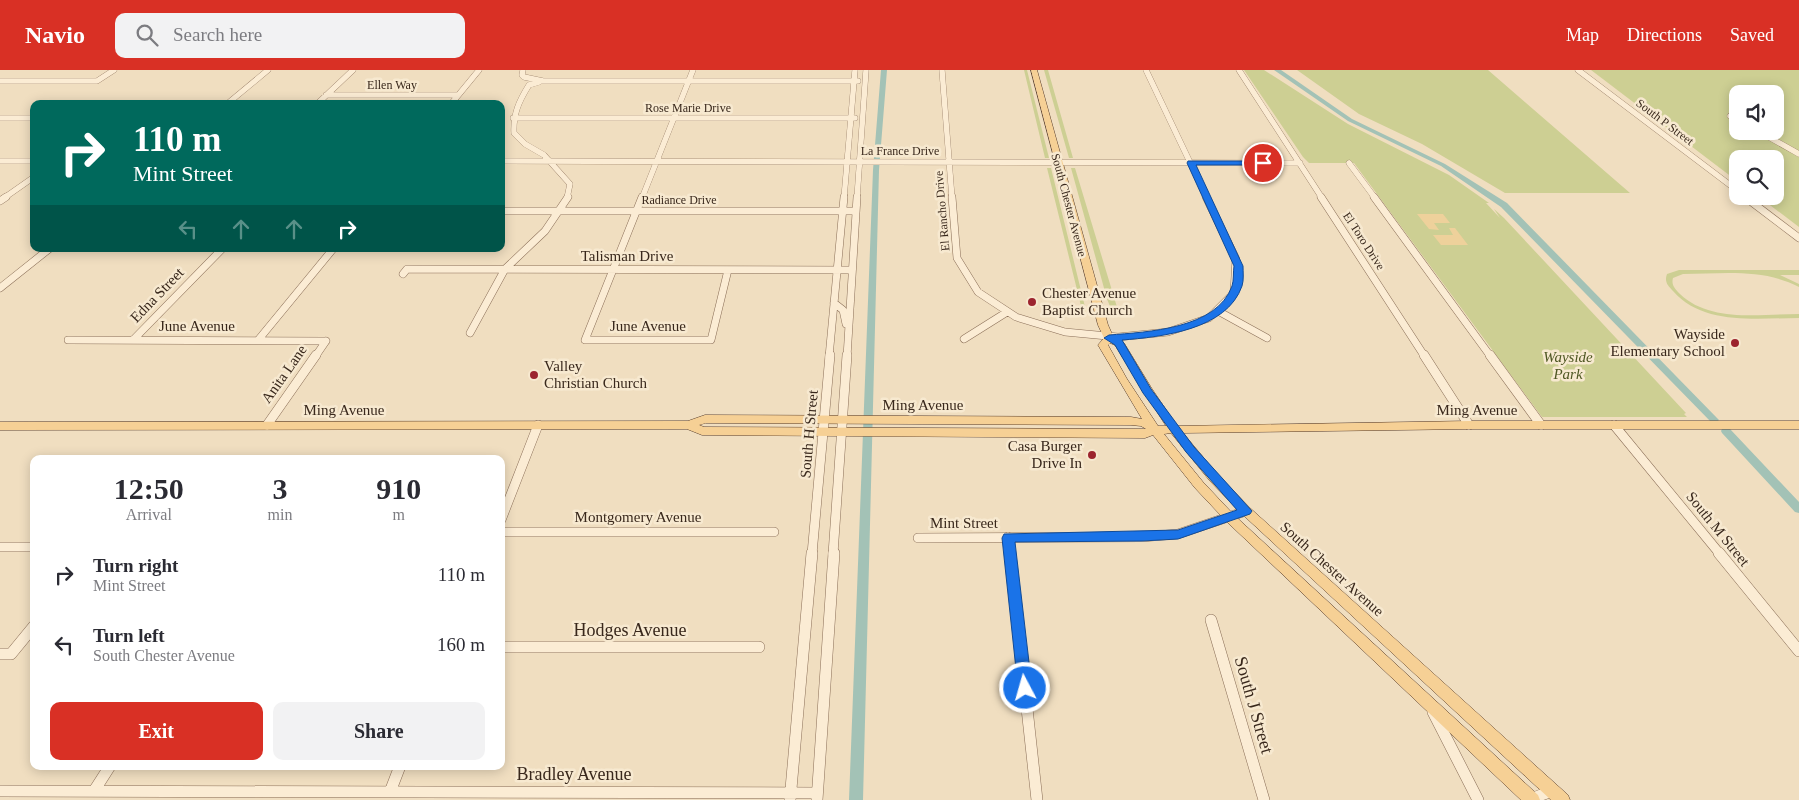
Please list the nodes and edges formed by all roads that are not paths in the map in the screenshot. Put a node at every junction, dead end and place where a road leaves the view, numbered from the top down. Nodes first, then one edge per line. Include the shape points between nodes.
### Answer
1 (114, 70) edge
2 (268, 70) edge
3 (353, 70) edge
4 (479, 70) edge
5 (523, 70) edge
6 (694, 70) edge
7 (855, 70) edge
8 (866, 70) edge
9 (942, 70) edge
10 (1034, 70) edge
11 (1146, 70) edge
12 (1239, 70) edge
13 (1578, 70) edge
14 (0, 81) edge
15 (542, 81) junction
16 (689, 81) junction
17 (854, 81) junction
18 (865, 81) junction
19 (326, 95) junction
20 (458, 95) junction
21 (232, 100) edge
22 (321, 100) edge
23 (455, 100) edge
24 (0, 118) edge
25 (30, 118) edge
26 (513, 118) junction
27 (674, 118) junction
28 (851, 118) junction
29 (862, 118) junction
30 (1774, 140) edge
31 (1799, 154) edge
32 (0, 161) edge
33 (30, 161) edge
34 (505, 161) edge
35 (549, 161) junction
36 (657, 161) junction
37 (846, 161) junction
38 (859, 163) junction
39 (871, 163) joint
40 (949, 163) junction
41 (1058, 163) junction
42 (1191, 163) junction
43 (1300, 163) junction
44 (1348, 163) dead end
45 (30, 180) edge
46 (1729, 184) edge
47 (0, 201) edge
48 (1756, 205) edge
49 (505, 211) edge
50 (559, 211) junction
51 (637, 211) junction
52 (842, 211) junction
53 (856, 211) junction
54 (1799, 238) edge
55 (45, 252) edge
56 (219, 252) edge
57 (331, 252) edge
58 (505, 269) junction
59 (614, 270) junction
60 (728, 270) junction
61 (836, 270) junction
62 (852, 270) junction
63 (404, 274) dead end
64 (0, 288) edge
65 (834, 303) junction
66 (1218, 311) junction
67 (1006, 312) junction
68 (470, 333) dead end
69 (849, 336) junction
70 (1109, 338) junction
71 (1267, 338) dead end
72 (964, 339) dead end
73 (68, 340) dead end
74 (133, 340) junction
75 (258, 340) junction
76 (586, 340) joint
77 (711, 340) joint
78 (326, 341) joint
79 (823, 419) junction
80 (847, 420) junction
81 (267, 425) junction
82 (538, 425) junction
83 (688, 425) junction
84 (1469, 425) junction
85 (1541, 425) junction
86 (1614, 425) junction
87 (1799, 425) edge
88 (0, 426) edge
89 (1156, 430) junction
90 (1175, 430) junction
91 (822, 432) junction
92 (847, 433) junction
93 (880, 433) joint
94 (505, 510) edge
95 (1246, 511) junction
96 (1230, 518) junction
97 (505, 532) edge
98 (774, 532) dead end
99 (918, 538) dead end
100 (1008, 538) junction
101 (0, 547) edge
102 (30, 547) edge
103 (1212, 620) dead end
104 (30, 630) edge
105 (505, 647) edge
106 (759, 647) dead end
107 (1799, 652) edge
108 (6, 654) edge
109 (1429, 705) junction
110 (107, 770) edge
111 (398, 770) edge
112 (0, 791) edge
113 (94, 791) junction
114 (390, 792) junction
115 (536, 796) edge
116 (790, 796) edge
117 (817, 796) edge
118 (1557, 796) edge
119 (1037, 800) edge
120 (1264, 800) edge
121 (1478, 800) edge
122 (1530, 800) edge

1 - 14 street via 97,81
2 - 21 street
3 - 19 street
4 - 20 street
5 - 15 street via 524,77
6 - 16 street
7 - 17 street, South H Street
8 - 18 street
9 - 40 street, El Rancho Drive
10 - 41 main road, South Chester Avenue
11 - 42 street
12 - 43 street, El Toro Drive
13 - 46 street, South P Street
15 - 16 street
15 - 26 street via 529,84
16 - 17 street
16 - 27 street
17 - 18 street
17 - 28 street, South H Street
18 - 29 street
19 - 20 street, Ellen Way
19 - 22 street
20 - 23 street
24 - 25 street
26 - 27 street, Rose Marie Drive
26 - 35 street via 514,133
27 - 28 street, Rose Marie Drive
27 - 36 street
28 - 29 street, Rose Marie Drive
28 - 37 street, South H Street
29 - 38 street
30 - 31 street
32 - 33 street
34 - 35 street, La France Drive
35 - 36 street, La France Drive
35 - 50 street via 570,184 569,196
36 - 37 street, La France Drive
36 - 51 street
37 - 38 street, La France Drive
37 - 52 street, South H Street
38 - 39 street, La France Drive
38 - 53 street
39 - 40 street, La France Drive
40 - 41 street, La France Drive
40 - 67 street, El Rancho Drive via 959,266 978,292
41 - 42 street, La France Drive
41 - 70 main road, South Chester Avenue via 1095,301
42 - 43 street, La France Drive
42 - 66 street via 1238,266 1239,276 1234,292
43 - 84 street, El Toro Drive
44 - 85 street
45 - 47 street
48 - 54 street
49 - 50 street, Radiance Drive
50 - 51 street, Radiance Drive
50 - 58 street via 545,231
51 - 52 street, Radiance Drive
51 - 59 street
52 - 53 street, Radiance Drive
52 - 61 street, South H Street
53 - 62 street
55 - 64 street
56 - 74 street, Edna Street
57 - 75 street
58 - 59 street, Talisman Drive
58 - 63 street, Talisman Drive via 407,269
58 - 68 street
59 - 60 street, Talisman Drive
59 - 76 street
60 - 61 street, Talisman Drive
60 - 77 street
61 - 62 street, Talisman Drive
61 - 65 street, South H Street
62 - 69 street
65 - 69 street via 843,310
65 - 79 street, South H Street
66 - 70 street, El Rancho Drive via 1172,331
66 - 71 street
67 - 70 street, El Rancho Drive via 1052,329
67 - 72 street
69 - 80 street
70 - 89 main road, South Chester Avenue via 1103,345
70 - 90 main road, South Chester Avenue via 1119,343
73 - 74 street, June Avenue
74 - 75 street, June Avenue
75 - 78 street, June Avenue
76 - 77 street, June Avenue
78 - 81 street, Anita Lane
79 - 80 main road, Ming Avenue
79 - 83 main road, Ming Avenue via 705,419
79 - 91 street, South H Street
80 - 89 main road, Ming Avenue via 1131,421 1144,423
80 - 92 street
81 - 82 main road, Ming Avenue
81 - 88 main road, Ming Avenue
82 - 83 main road, Ming Avenue
82 - 94 street
83 - 91 main road, Ming Avenue via 702,431
84 - 85 main road, Ming Avenue
84 - 90 main road, Ming Avenue
85 - 86 main road, Ming Avenue
86 - 87 main road, Ming Avenue
86 - 107 street, South M Street
89 - 90 main road, Ming Avenue
89 - 93 main road, Ming Avenue via 1144,434
89 - 96 main road, South Chester Avenue
90 - 95 main road, South Chester Avenue
91 - 92 main road, Ming Avenue
91 - 116 street, South H Street
92 - 93 main road, Ming Avenue
92 - 117 street
95 - 96 street, Mint Street
95 - 118 main road, South Chester Avenue
96 - 100 street, Mint Street via 1178,534
96 - 109 main road, South Chester Avenue
97 - 98 street, Montgomery Avenue
99 - 100 street, Mint Street
100 - 119 street
101 - 102 street
103 - 120 street, South J Street
104 - 108 street
105 - 106 street, Hodges Avenue
109 - 121 street
109 - 122 main road, South Chester Avenue
110 - 113 street
111 - 114 street
112 - 113 street, Bradley Avenue
113 - 114 street, Bradley Avenue
114 - 115 street, Bradley Avenue
115 - 116 street, Bradley Avenue
116 - 117 street, Bradley Avenue
118 - 122 street

